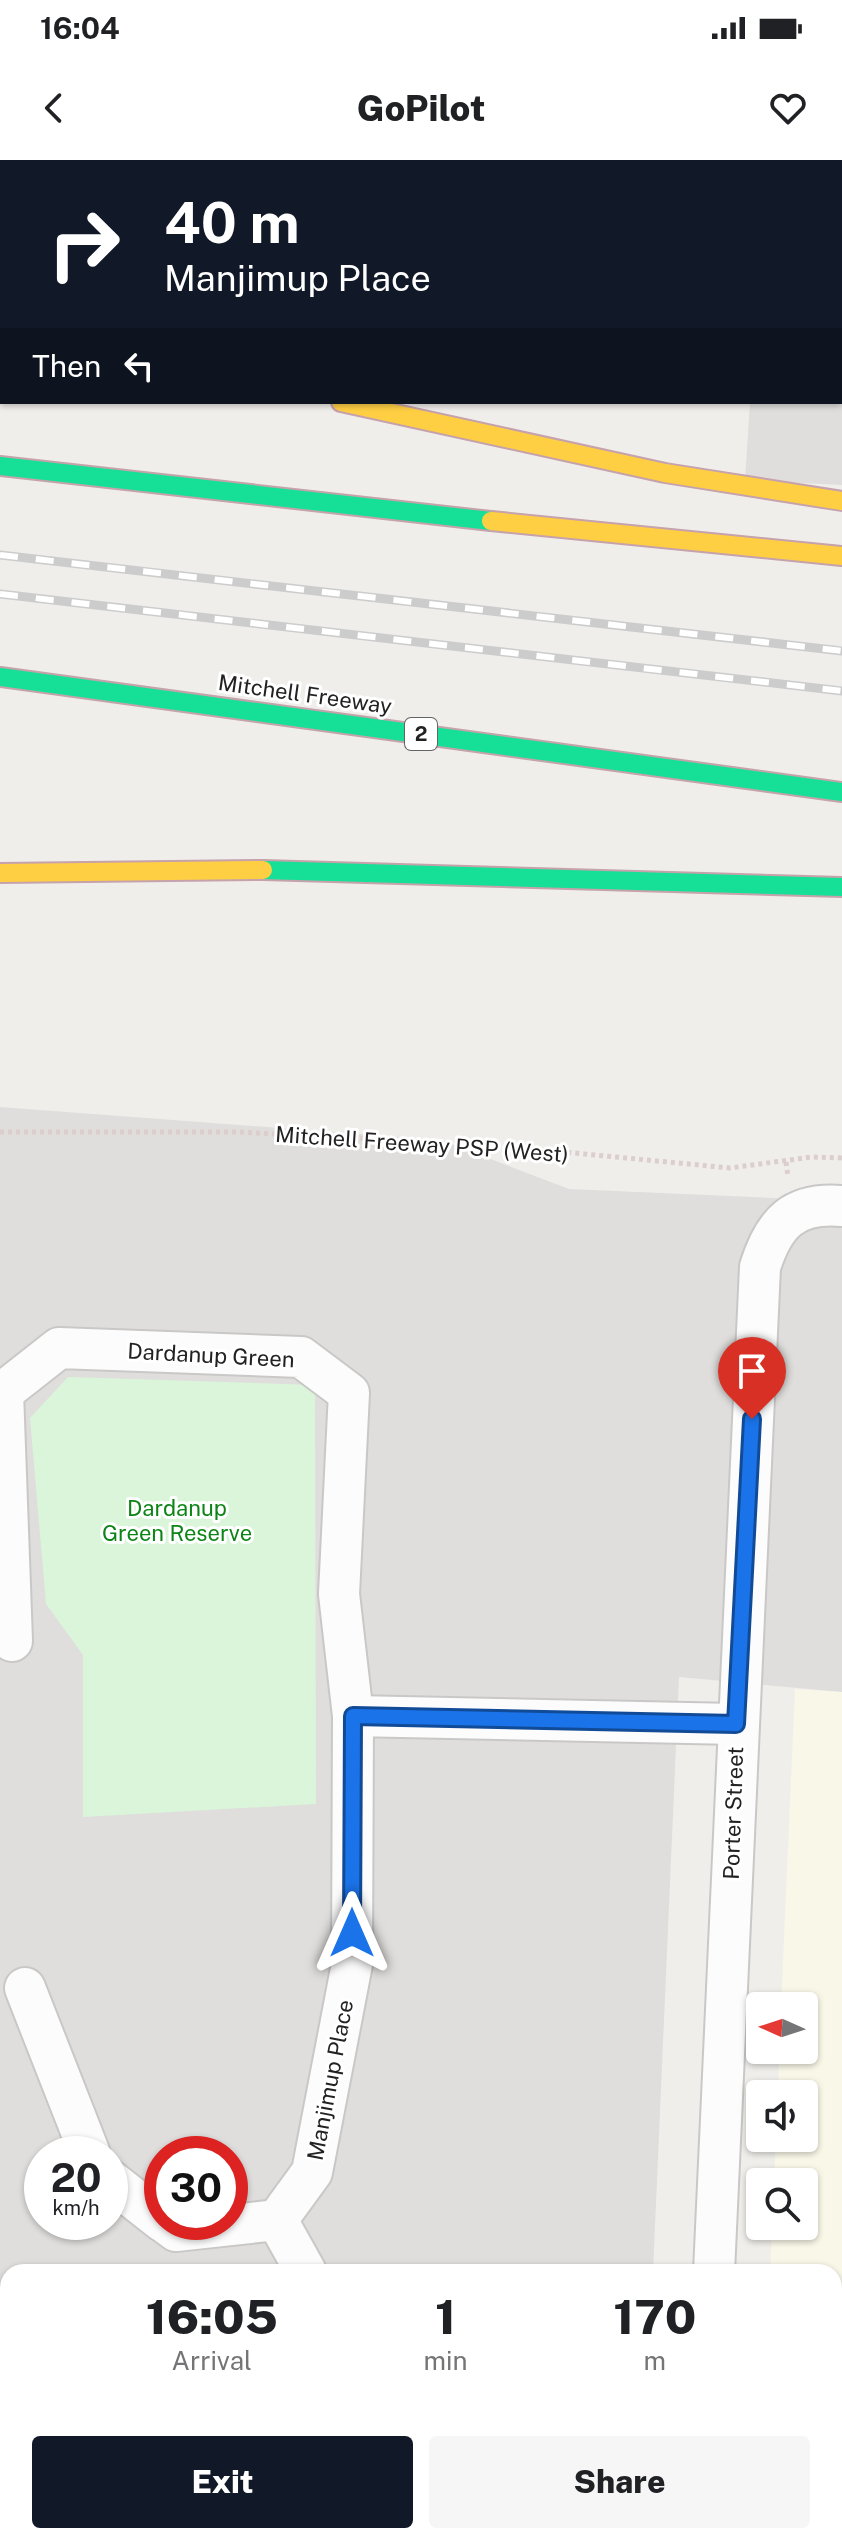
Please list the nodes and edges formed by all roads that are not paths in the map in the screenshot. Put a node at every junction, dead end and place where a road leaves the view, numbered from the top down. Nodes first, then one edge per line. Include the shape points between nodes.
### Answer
1 (350, 404) edge
2 (0, 466) edge
3 (842, 501) edge
4 (842, 556) edge
5 (0, 677) edge
6 (842, 792) edge
7 (0, 873) edge
8 (842, 887) edge
9 (842, 1206) edge
10 (12, 1641) dead end
11 (353, 1716) junction
12 (736, 1724) junction
13 (25, 1988) dead end
14 (83, 2136) edge
15 (128, 2194) edge
16 (144, 2206) edge
17 (277, 2220) junction
18 (248, 2223) edge
19 (302, 2264) edge
20 (714, 2264) edge

1 - 3 highway via 665,473
2 - 4 highway
5 - 6 highway, Mitchell Freeway / 2
7 - 8 highway via 234,869
9 - 12 street, Porter Street via 799,1211 786,1219 775,1229 760,1267
10 - 11 street, Dardanup Green via 3,1392 59,1348 301,1357 349,1393 339,1594
11 - 12 street
11 - 17 street, Manjimup Place via 352,1964 312,2172
12 - 20 street, Porter Street
13 - 14 street
15 - 16 street
17 - 18 street
17 - 19 street

